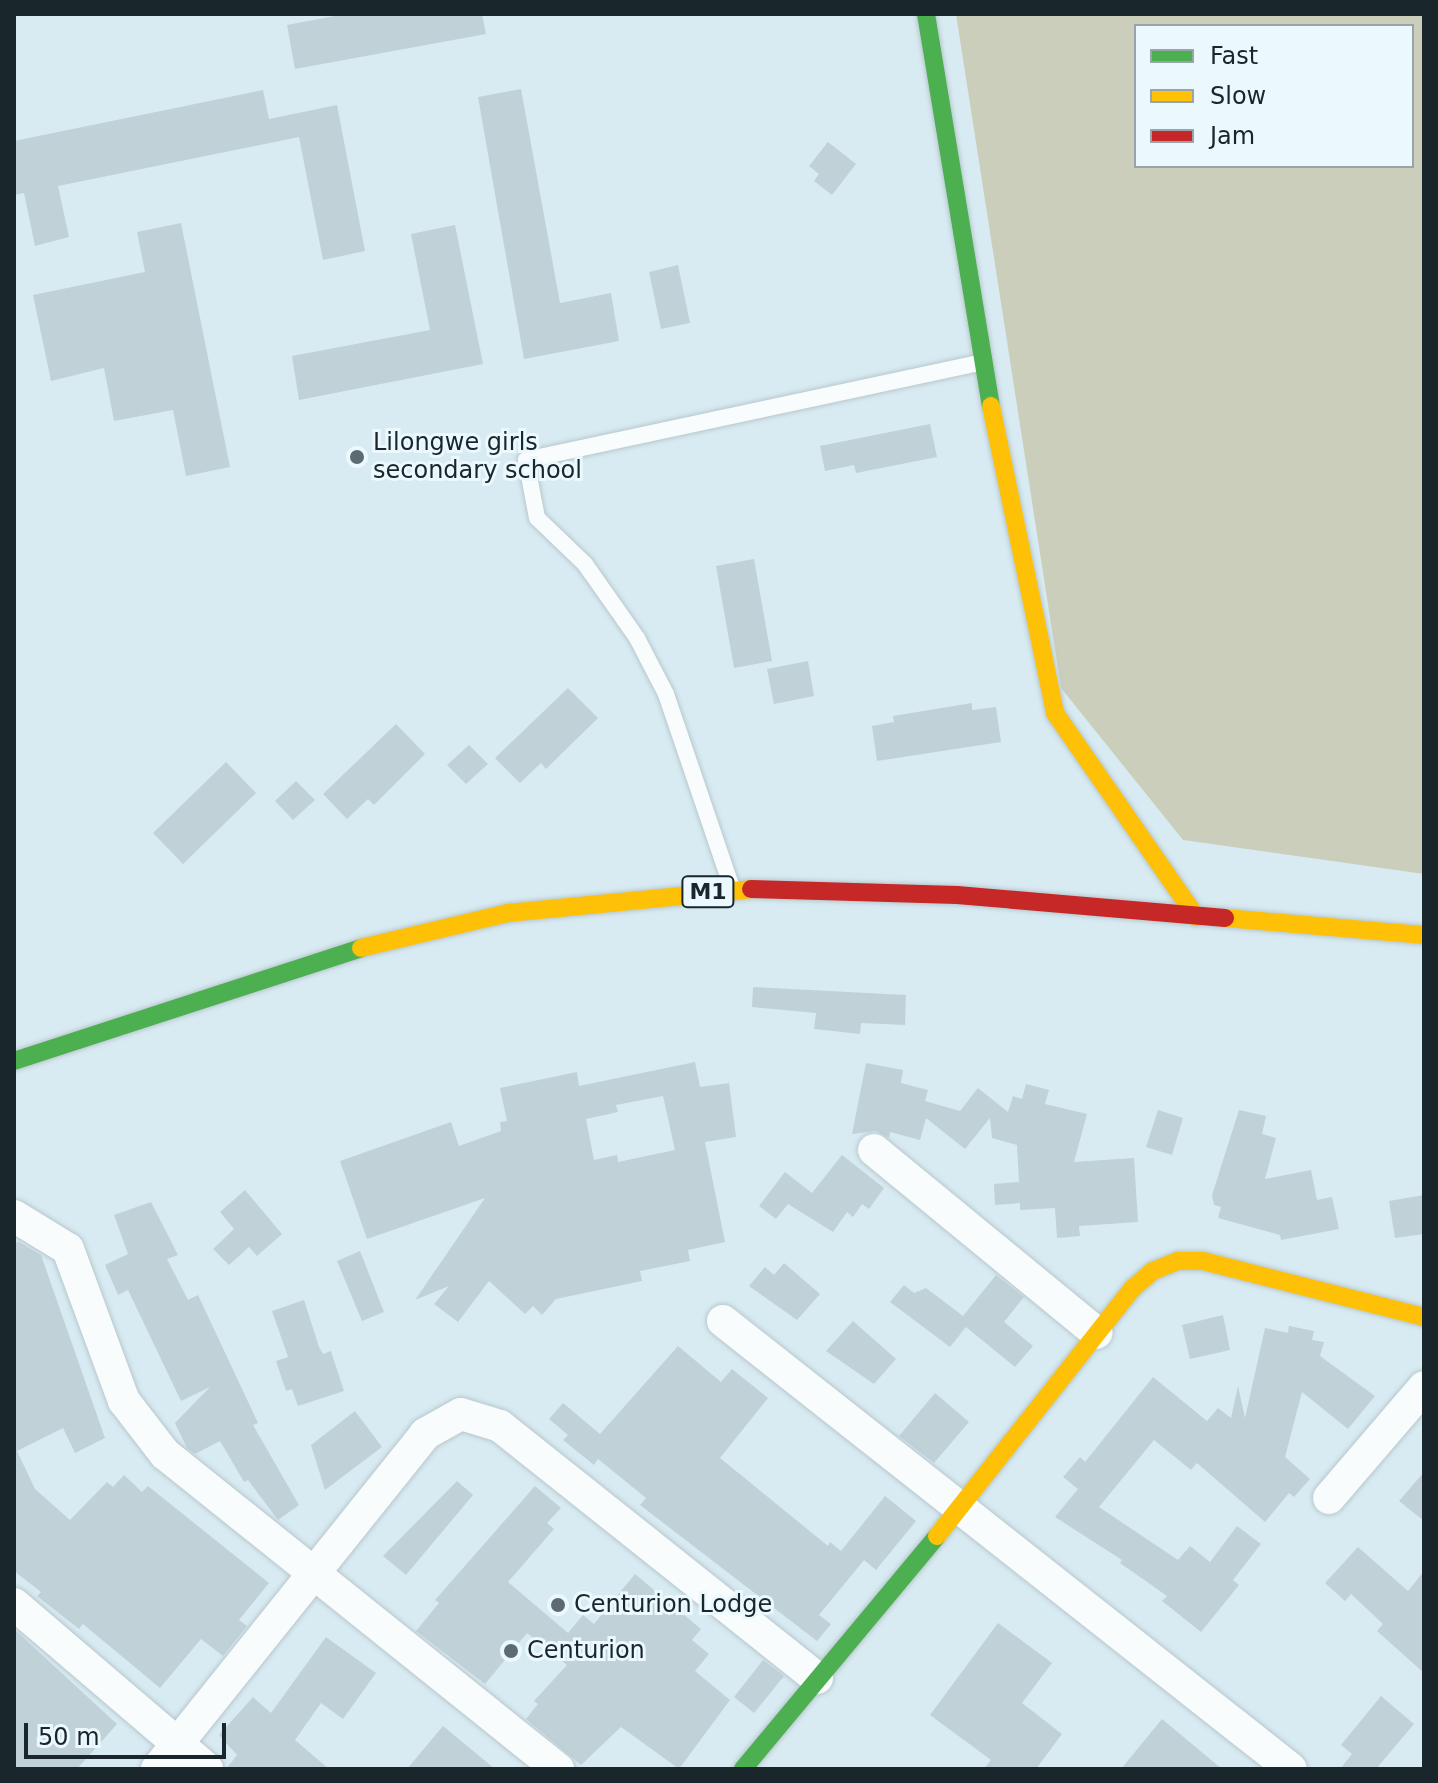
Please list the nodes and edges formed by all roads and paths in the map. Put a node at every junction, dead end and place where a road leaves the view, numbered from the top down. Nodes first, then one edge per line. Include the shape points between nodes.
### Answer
1 (926, 14) edge
2 (984, 362) junction
3 (733, 889) junction
4 (1196, 917) junction
5 (1424, 935) edge
6 (14, 1061) edge
7 (874, 1150) dead end
8 (14, 1216) edge
9 (1424, 1317) edge
10 (723, 1321) dead end
11 (1097, 1333) junction
12 (1424, 1387) edge
13 (1329, 1498) dead end
14 (961, 1507) junction
15 (315, 1574) junction
16 (14, 1604) edge
17 (817, 1678) junction
18 (168, 1757) edge
19 (207, 1769) edge
20 (558, 1769) edge
21 (743, 1769) edge
22 (1291, 1769) edge

1 - 2 main road
2 - 3 lane via 526,460 537,518 585,564 637,638 666,694
2 - 4 main road via 1005,493 1055,713
3 - 4 main road, M1 via 957,895
3 - 6 main road, M1 via 508,913 429,930 328,957
4 - 5 main road, M1
7 - 11 street
8 - 15 street via 68,1249 79,1268 107,1364 142,1428 165,1454
9 - 11 main road via 1203,1261 1178,1261 1132,1289
10 - 14 street
11 - 14 main road
12 - 13 street
14 - 17 main road
14 - 22 street
15 - 17 street via 425,1434 461,1414 482,1416
15 - 18 street
15 - 20 street
16 - 18 street
17 - 21 main road
18 - 19 street

